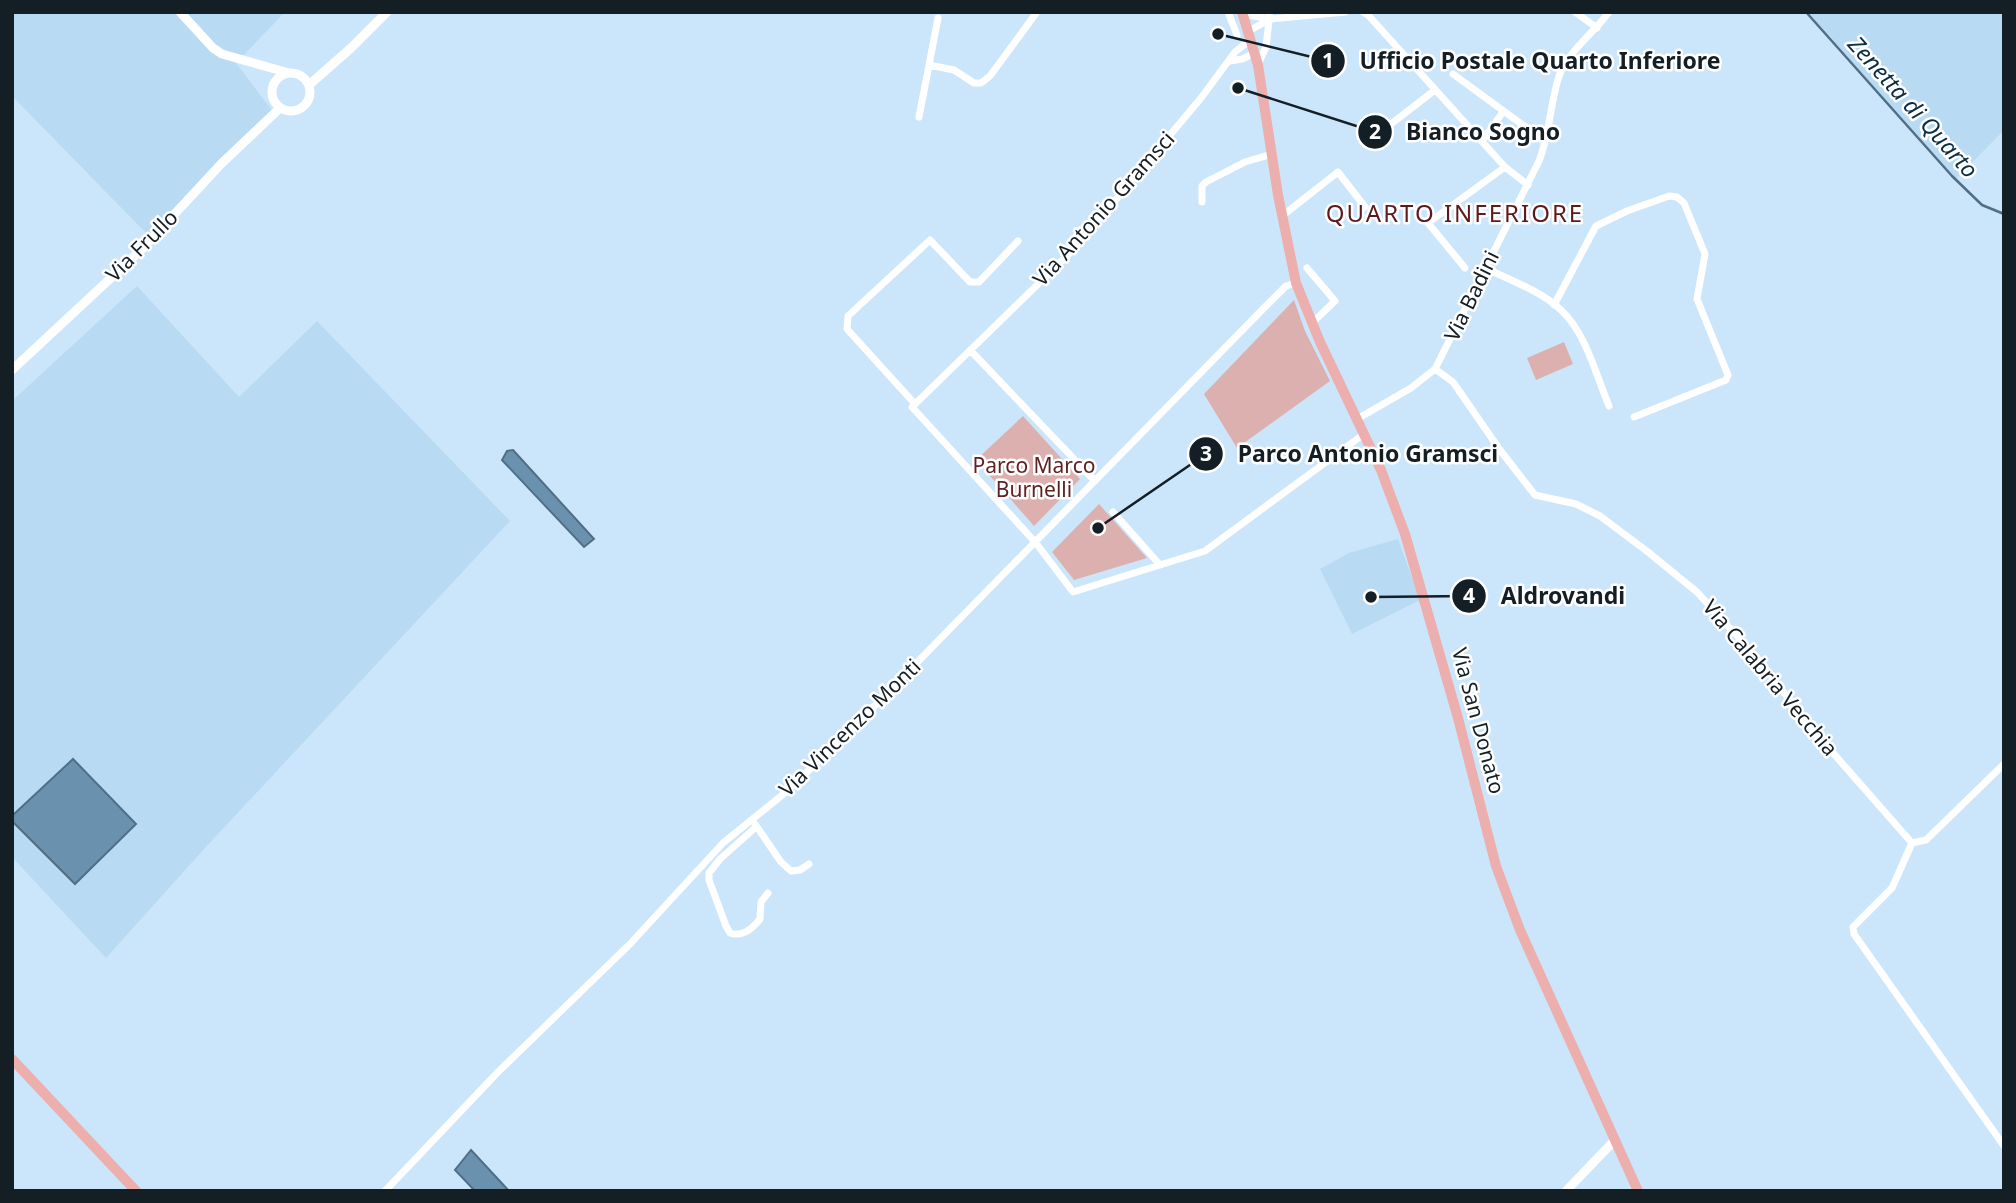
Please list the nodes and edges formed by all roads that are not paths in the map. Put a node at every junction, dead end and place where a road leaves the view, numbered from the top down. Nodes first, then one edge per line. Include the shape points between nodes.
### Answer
1 (180, 12) edge
2 (387, 12) edge
3 (1037, 12) edge
4 (1228, 12) edge
5 (1345, 12) edge
6 (1363, 12) edge
7 (1575, 12) edge
8 (1609, 12) edge
9 (1243, 13) edge
10 (1270, 15) edge
11 (938, 18) dead end
12 (1597, 28) junction
13 (1249, 31) junction
14 (1237, 35) dead end
15 (1255, 54) junction
16 (1230, 61) junction
17 (336, 63) junction
18 (261, 65) junction
19 (929, 65) junction
20 (289, 73) junction
21 (1453, 74) dead end
22 (300, 75) junction
23 (309, 85) junction
24 (272, 88) junction
25 (1435, 90) junction
26 (277, 105) junction
27 (1503, 112) junction
28 (919, 117) dead end
29 (1535, 134) dead end
30 (1482, 141) junction
31 (1365, 144) dead end
32 (1272, 154) junction
33 (1505, 167) junction
34 (1528, 185) junction
35 (1202, 202) dead end
36 (1365, 207) dead end
37 (1282, 216) junction
38 (1018, 241) dead end
39 (1307, 268) dead end
40 (1465, 268) dead end
41 (1485, 268) junction
42 (1296, 283) junction
43 (1554, 305) junction
44 (1312, 323) junction
45 (971, 350) junction
46 (1434, 369) junction
47 (12, 370) edge
48 (915, 404) junction
49 (1609, 406) dead end
50 (1634, 416) dead end
51 (1357, 419) junction
52 (1364, 434) junction
53 (1096, 481) junction
54 (1113, 512) dead end
55 (1036, 543) junction
56 (1160, 565) junction
57 (2004, 764) edge
58 (752, 818) junction
59 (757, 827) junction
60 (731, 835) junction
61 (1912, 843) junction
62 (737, 844) junction
63 (809, 864) dead end
64 (768, 893) dead end
65 (12, 1059) edge
66 (1614, 1141) junction
67 (2004, 1146) edge
68 (135, 1191) edge
69 (385, 1191) edge
70 (1566, 1191) edge
71 (1638, 1191) edge

1 - 18 street via 213,48
2 - 17 street
3 - 19 street via 981,83
4 - 14 street
5 - 10 street
6 - 25 street
7 - 12 street
8 - 12 street, Via Badini
9 - 10 street
9 - 13 main road, Via San Donato
10 - 13 street
10 - 15 street, Via San Donato via 1266,47
11 - 19 street
12 - 34 street, Via Badini via 1559,76 1548,134
13 - 15 main road, Via San Donato
15 - 16 street
15 - 16 street, Via Antonio Gramsci via 1245,44
15 - 32 main road, Via San Donato
16 - 45 street, Via Antonio Gramsci via 1077,246
17 - 22 street
17 - 23 street
18 - 20 street
18 - 24 street
19 - 28 street
20 - 22 street
20 - 24 street via 279,77
21 - 27 street
22 - 23 street
23 - 26 street via 310,95 299,110
24 - 26 street
25 - 30 street
25 - 31 street
26 - 47 street, Via Frullo via 142,249
27 - 29 street
27 - 30 street
30 - 33 street
32 - 35 street via 1206,182
32 - 37 main road, Via San Donato
33 - 34 street
33 - 40 street via 1429,223
34 - 41 street, Via Badini
36 - 37 street via 1338,172
37 - 42 main road, Via San Donato
38 - 48 street, Via Antonio Gramsci via 979,282 970,282 930,240 848,316 847,329
39 - 44 street via 1335,301
41 - 43 street
41 - 46 street, Via Badini
42 - 44 main road, Via San Donato
42 - 53 street, Via Vincenzo Monti via 1286,286
43 - 49 street via 1577,329
43 - 50 street via 1596,226 1669,196 1684,203 1705,254 1697,299 1728,375 1726,380
44 - 51 main road, Via San Donato
45 - 48 street, Via Antonio Gramsci
45 - 53 street
46 - 51 street, Via Badini
46 - 61 street, Via Calabria Vecchia via 1453,382 1535,495 1576,504 1600,516 1697,592
48 - 55 street, Via Antonio Gramsci via 912,407
51 - 52 main road, Via San Donato
52 - 56 street via 1205,551
52 - 66 main road, Via San Donato via 1409,548 1496,866
53 - 55 street, Via Vincenzo Monti
54 - 56 street
55 - 56 street, Via Antonio Gramsci via 1073,592
55 - 58 street, Via Vincenzo Monti via 806,774
57 - 61 street via 1926,840
58 - 59 street
58 - 60 street, Via Vincenzo Monti
59 - 62 street
59 - 63 street via 791,871
60 - 62 street
60 - 69 street, Via Vincenzo Monti via 630,944 498,1072
61 - 67 street via 1892,888 1853,927 1854,934
62 - 64 street via 709,873 730,933 744,934 755,925
65 - 68 main road
66 - 70 street
66 - 71 main road, Via San Donato

